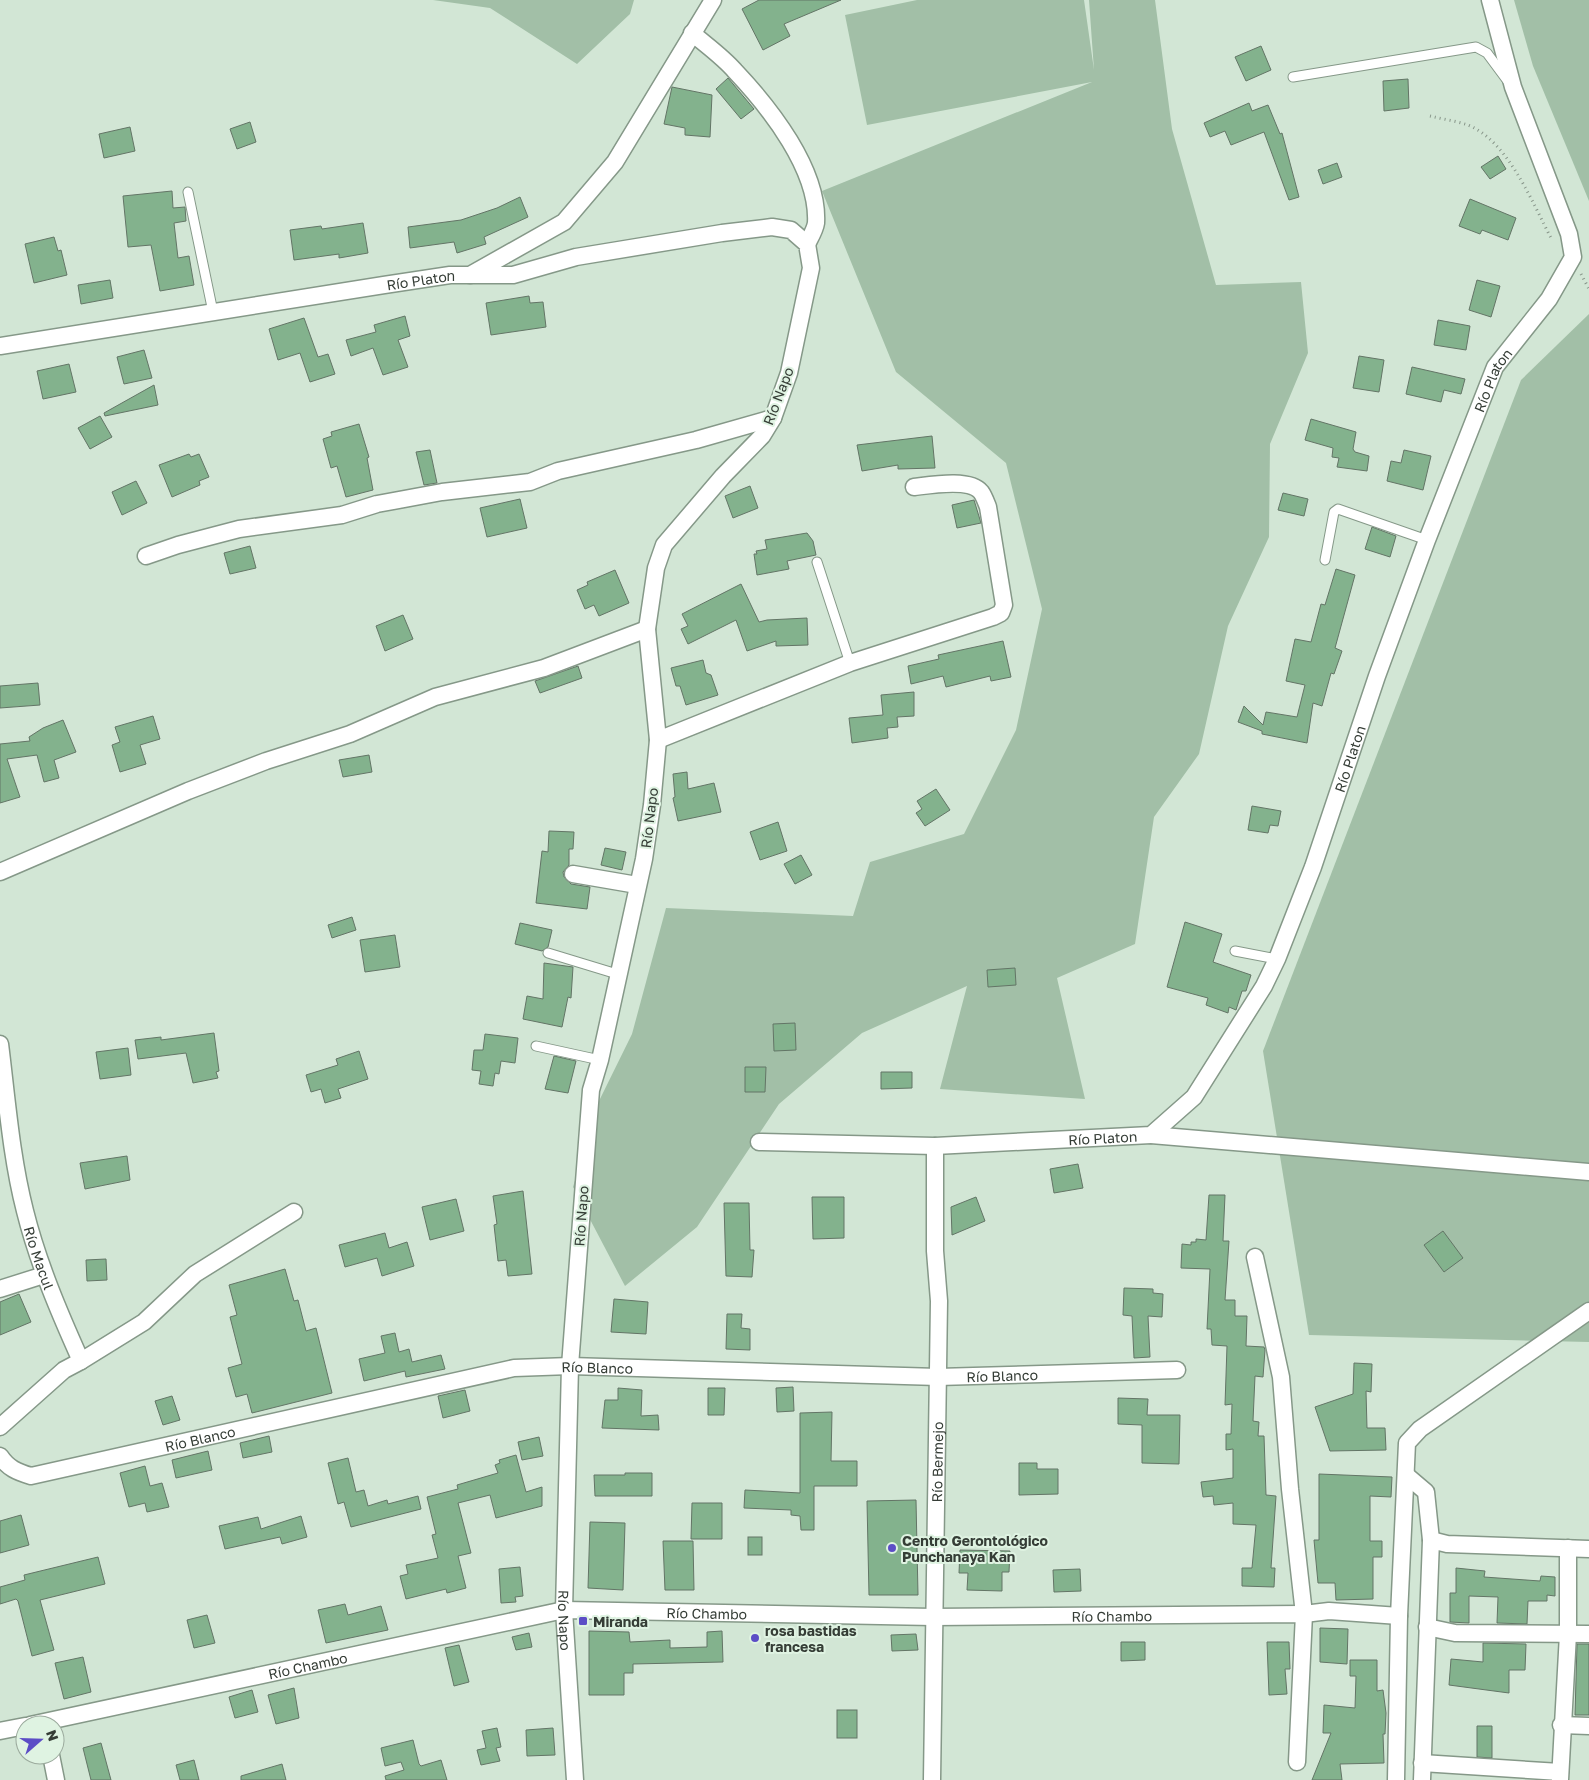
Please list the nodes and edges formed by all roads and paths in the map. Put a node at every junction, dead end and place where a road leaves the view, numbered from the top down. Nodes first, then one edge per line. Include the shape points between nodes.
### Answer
1 (713, 0) edge
2 (1490, 0) edge
3 (692, 33) junction
4 (1293, 77) dead end
5 (1513, 87) junction
6 (1430, 116) dead end
7 (188, 192) dead end
8 (1551, 239) dead end
9 (807, 244) junction
10 (1573, 257) junction
11 (470, 275) junction
12 (1589, 289) edge
13 (213, 312) junction
14 (0, 346) edge
15 (773, 418) junction
16 (914, 487) dead end
17 (1427, 540) junction
18 (146, 556) dead end
19 (1325, 560) dead end
20 (817, 562) dead end
21 (647, 629) junction
22 (850, 663) junction
23 (658, 740) junction
24 (0, 872) edge
25 (573, 874) dead end
26 (638, 885) junction
27 (1235, 951) dead end
28 (548, 953) dead end
29 (1277, 958) junction
30 (617, 974) junction
31 (0, 1044) edge
32 (536, 1046) dead end
33 (600, 1060) junction
34 (1151, 1135) junction
35 (759, 1142) dead end
36 (935, 1146) junction
37 (1589, 1172) edge
38 (294, 1212) dead end
39 (1255, 1257) dead end
40 (44, 1275) junction
41 (0, 1289) edge
42 (1589, 1311) edge
43 (81, 1361) junction
44 (570, 1366) junction
45 (1177, 1370) dead end
46 (938, 1377) junction
47 (0, 1427) edge
48 (0, 1456) edge
49 (1406, 1475) junction
50 (1431, 1540) junction
51 (1568, 1548) junction
52 (1589, 1549) edge
53 (564, 1610) junction
54 (1304, 1614) junction
55 (1399, 1616) junction
56 (933, 1617) junction
57 (1427, 1627) junction
58 (1568, 1634) junction
59 (1589, 1634) edge
60 (65, 1718) edge
61 (1561, 1725) junction
62 (1589, 1726) edge
63 (15, 1728) edge
64 (0, 1731) edge
65 (1297, 1762) dead end
66 (1422, 1763) junction
67 (53, 1765) edge
68 (1560, 1776) edge
69 (56, 1780) edge
70 (575, 1780) edge
71 (932, 1780) edge
72 (1396, 1780) edge
73 (1422, 1780) edge

1 - 3 street, Río Platon
2 - 5 street
3 - 9 street via 735,70 780,126 807,174 814,196 816,225
3 - 11 street, Río Platon via 615,162 564,222
4 - 5 lane via 1476,47 1487,53
5 - 10 street via 1569,234
6 - 8 path via 1468,125 1487,136 1505,156
7 - 13 lane
9 - 11 street via 791,230 772,227 722,232 576,257 512,275
9 - 15 street, Río Napo via 811,268 789,373
10 - 12 path
10 - 17 street, Río Platon via 1549,299 1495,367
11 - 13 street, Río Platon via 384,284
13 - 14 street, Río Platon
15 - 18 street via 696,440 558,471 530,482 442,492 377,504 342,515 239,529
15 - 21 street, Río Napo via 762,436 664,545 656,568
16 - 22 street via 956,484 973,486 981,492 988,507 1004,605 993,617
17 - 19 lane via 1338,509 1334,512
17 - 29 street, Río Platon via 1313,867
20 - 22 lane
21 - 23 street, Río Napo
21 - 24 street via 544,668 435,697 350,734 188,791
22 - 23 street
23 - 26 street, Río Napo via 652,805
25 - 26 street
26 - 30 street, Río Napo
27 - 29 lane
28 - 30 lane
29 - 34 street, Río Platon via 1264,986 1194,1097
30 - 33 street, Río Napo
31 - 40 street, Río Macul via 13,1151 25,1211
32 - 33 lane
33 - 44 street, Río Napo via 591,1090
34 - 36 street, Río Platon
34 - 37 street
35 - 36 street, Río Platon
36 - 46 street, Río Bermejo
38 - 43 street via 195,1274 144,1322
39 - 54 street via 1281,1377
40 - 41 street
40 - 43 street, Río Macul
42 - 49 street via 1420,1429 1407,1443
43 - 47 street via 64,1370
44 - 46 street, Río Blanco
44 - 48 street, Río Blanco via 514,1368 31,1476 17,1472
44 - 53 street, Río Napo
45 - 46 street, Río Blanco
46 - 56 street, Río Bermejo
49 - 50 street via 1426,1492
49 - 55 street
50 - 51 street via 1447,1544
50 - 57 street
51 - 52 street
51 - 58 street
53 - 56 street, Río Chambo
53 - 60 street, Río Chambo
53 - 70 street, Río Napo
54 - 55 street, Río Chambo via 1329,1611
54 - 56 street, Río Chambo
54 - 65 street
55 - 72 street
56 - 71 street, Río Bermejo
57 - 58 street via 1455,1633
57 - 66 street
58 - 59 street
58 - 61 street
61 - 62 street
61 - 68 street
63 - 64 street
66 - 68 street
66 - 73 street
67 - 69 street

